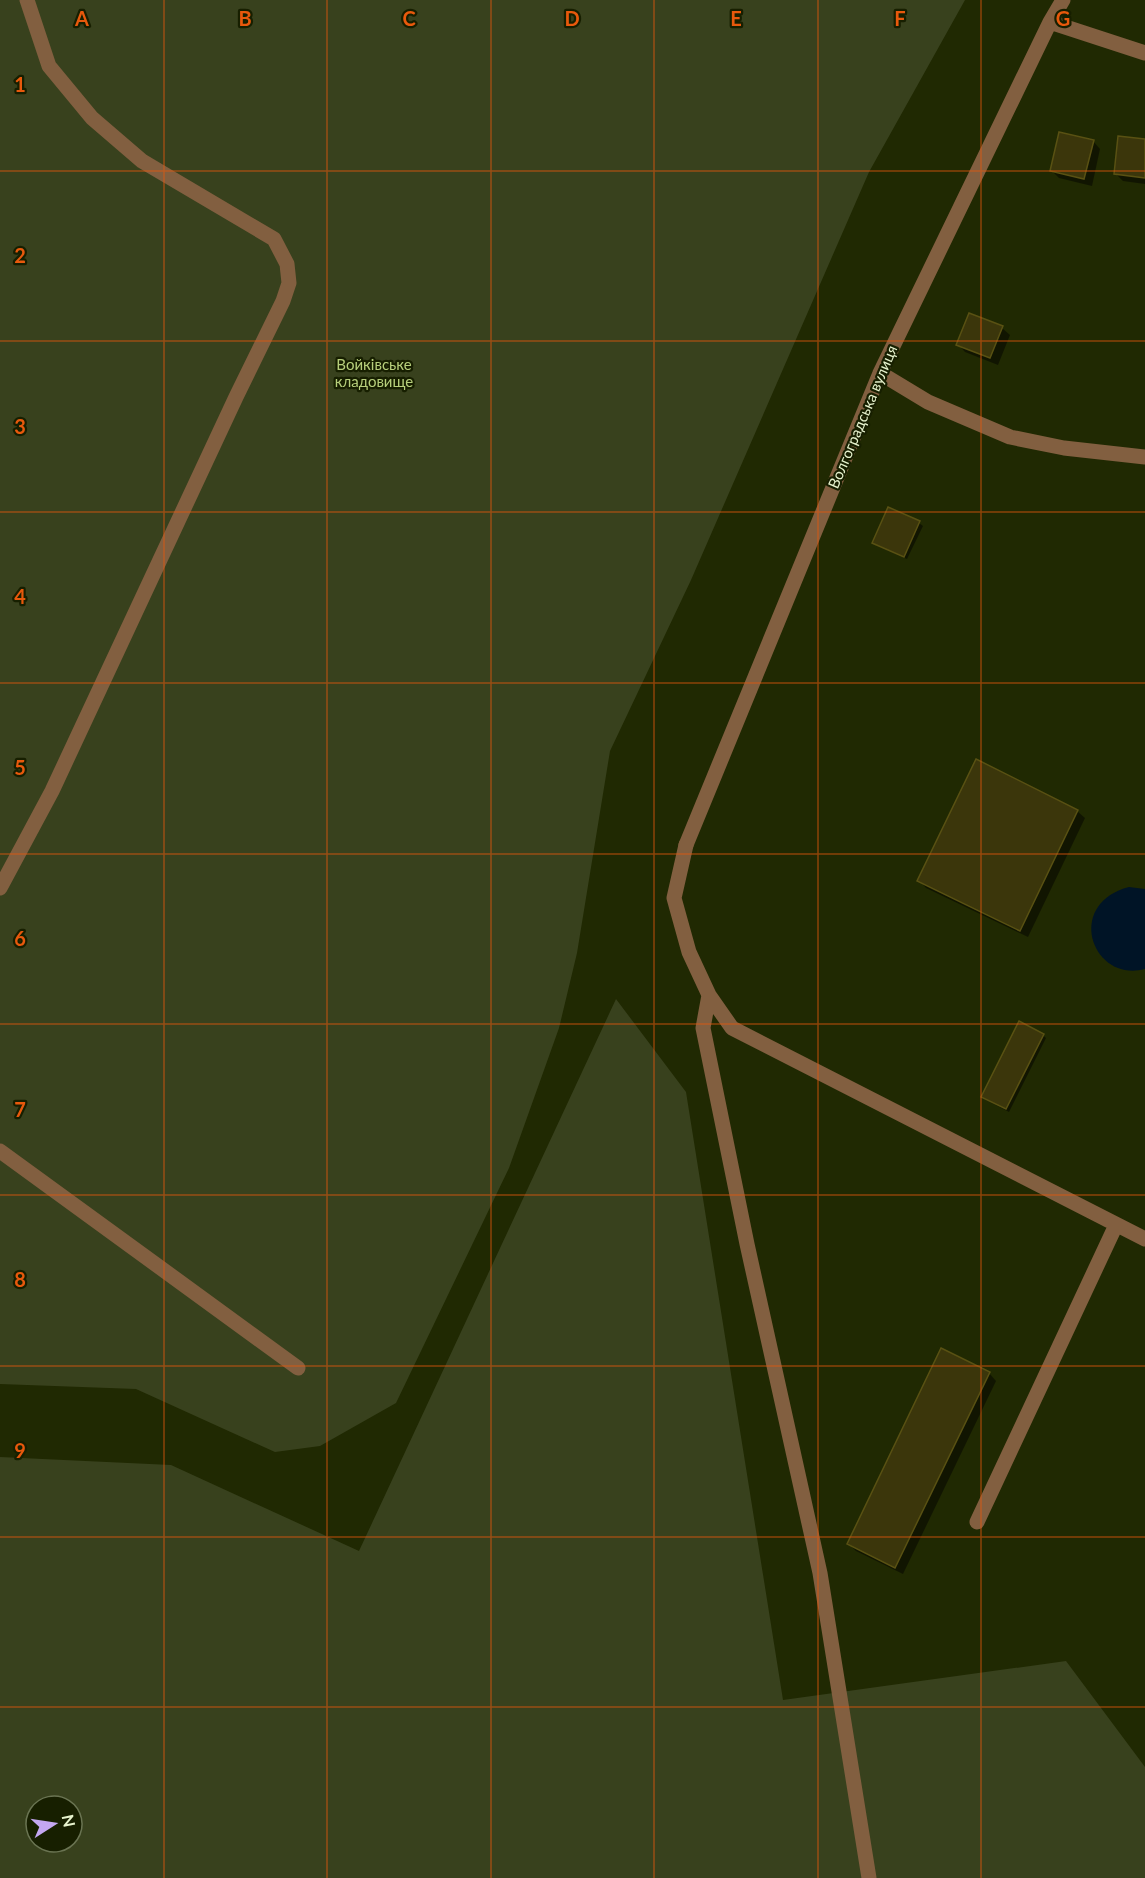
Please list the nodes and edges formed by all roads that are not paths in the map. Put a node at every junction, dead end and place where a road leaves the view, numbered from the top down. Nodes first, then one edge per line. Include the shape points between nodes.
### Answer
1 (27, 0) edge
2 (1062, 0) edge
3 (1050, 22) junction
4 (1145, 53) edge
5 (880, 373) junction
6 (1145, 457) edge
7 (0, 888) edge
8 (709, 995) junction
9 (0, 1151) edge
10 (1116, 1225) junction
11 (1144, 1236) edge
12 (298, 1368) dead end
13 (977, 1522) dead end
14 (869, 1878) edge

1 - 7 street via 49,66 92,118 142,161 274,239 288,264 289,283 52,791
2 - 3 street, Волгоградська вулиця
3 - 4 street
3 - 5 street, Волгоградська вулиця
5 - 6 street via 928,402 1010,437
5 - 8 street, Волгоградська вулиця via 686,845 674,898 689,952
8 - 10 street, Волгоградська вулиця via 732,1028
8 - 14 street via 703,1028 819,1573
9 - 12 street
10 - 11 street, Волгоградська вулиця
10 - 13 street

